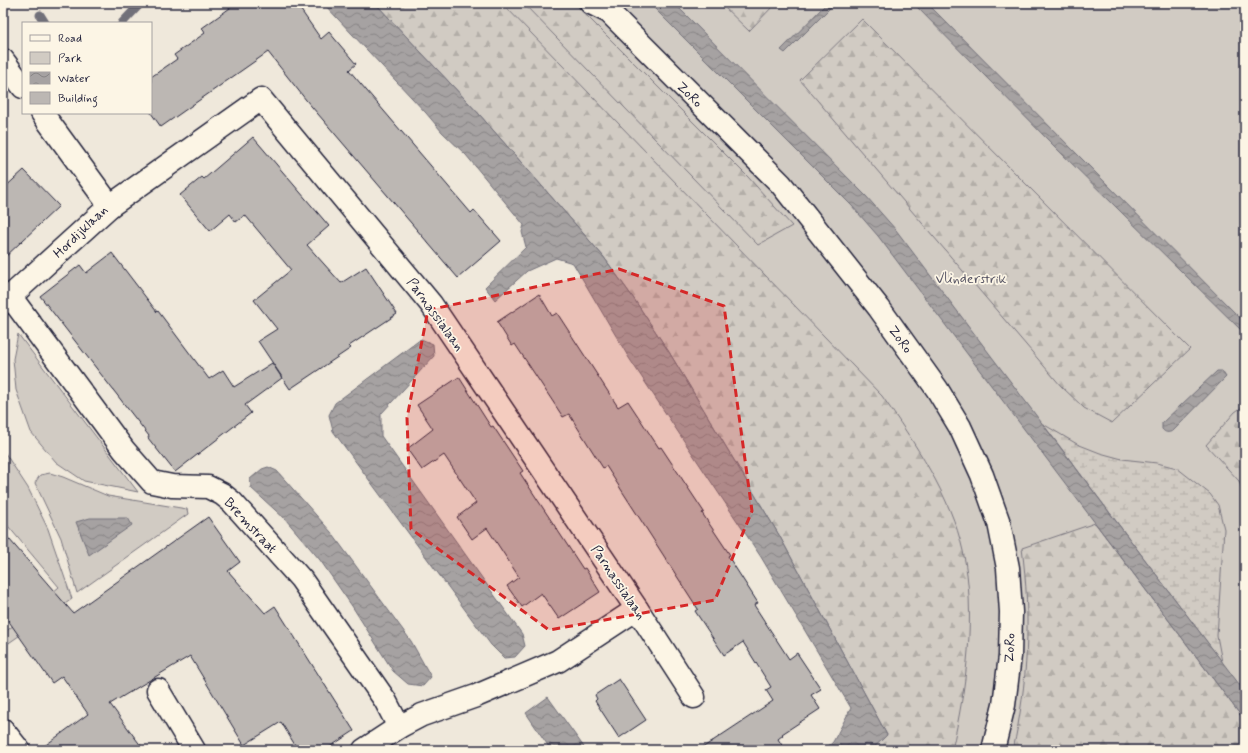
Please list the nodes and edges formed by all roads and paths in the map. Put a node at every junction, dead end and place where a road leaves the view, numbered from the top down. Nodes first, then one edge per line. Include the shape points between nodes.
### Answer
1 (602, 6) edge
2 (3, 60) edge
3 (22, 86) edge
4 (43, 114) edge
5 (110, 206) junction
6 (6, 299) edge
7 (637, 609) junction
8 (158, 690) dead end
9 (694, 697) dead end
10 (399, 727) junction
11 (3, 730) edge
12 (19, 750) edge
13 (194, 750) edge
14 (364, 750) edge
15 (993, 750) edge

1 - 15 street, ZoRo via 781,184 879,308 937,388 960,427 982,475 999,523 1008,568 1010,656 1004,704
2 - 3 street
4 - 5 street, Hordijklaan
5 - 6 street, Hordijklaan
5 - 7 street, Parnassialaan via 261,99 431,304
6 - 10 street, Bremstraat via 152,482 172,486 208,487 232,502 301,579 385,700
7 - 9 street, Parnassialaan
7 - 10 street via 558,661 476,696 422,715
8 - 13 street
10 - 14 street
11 - 12 street

